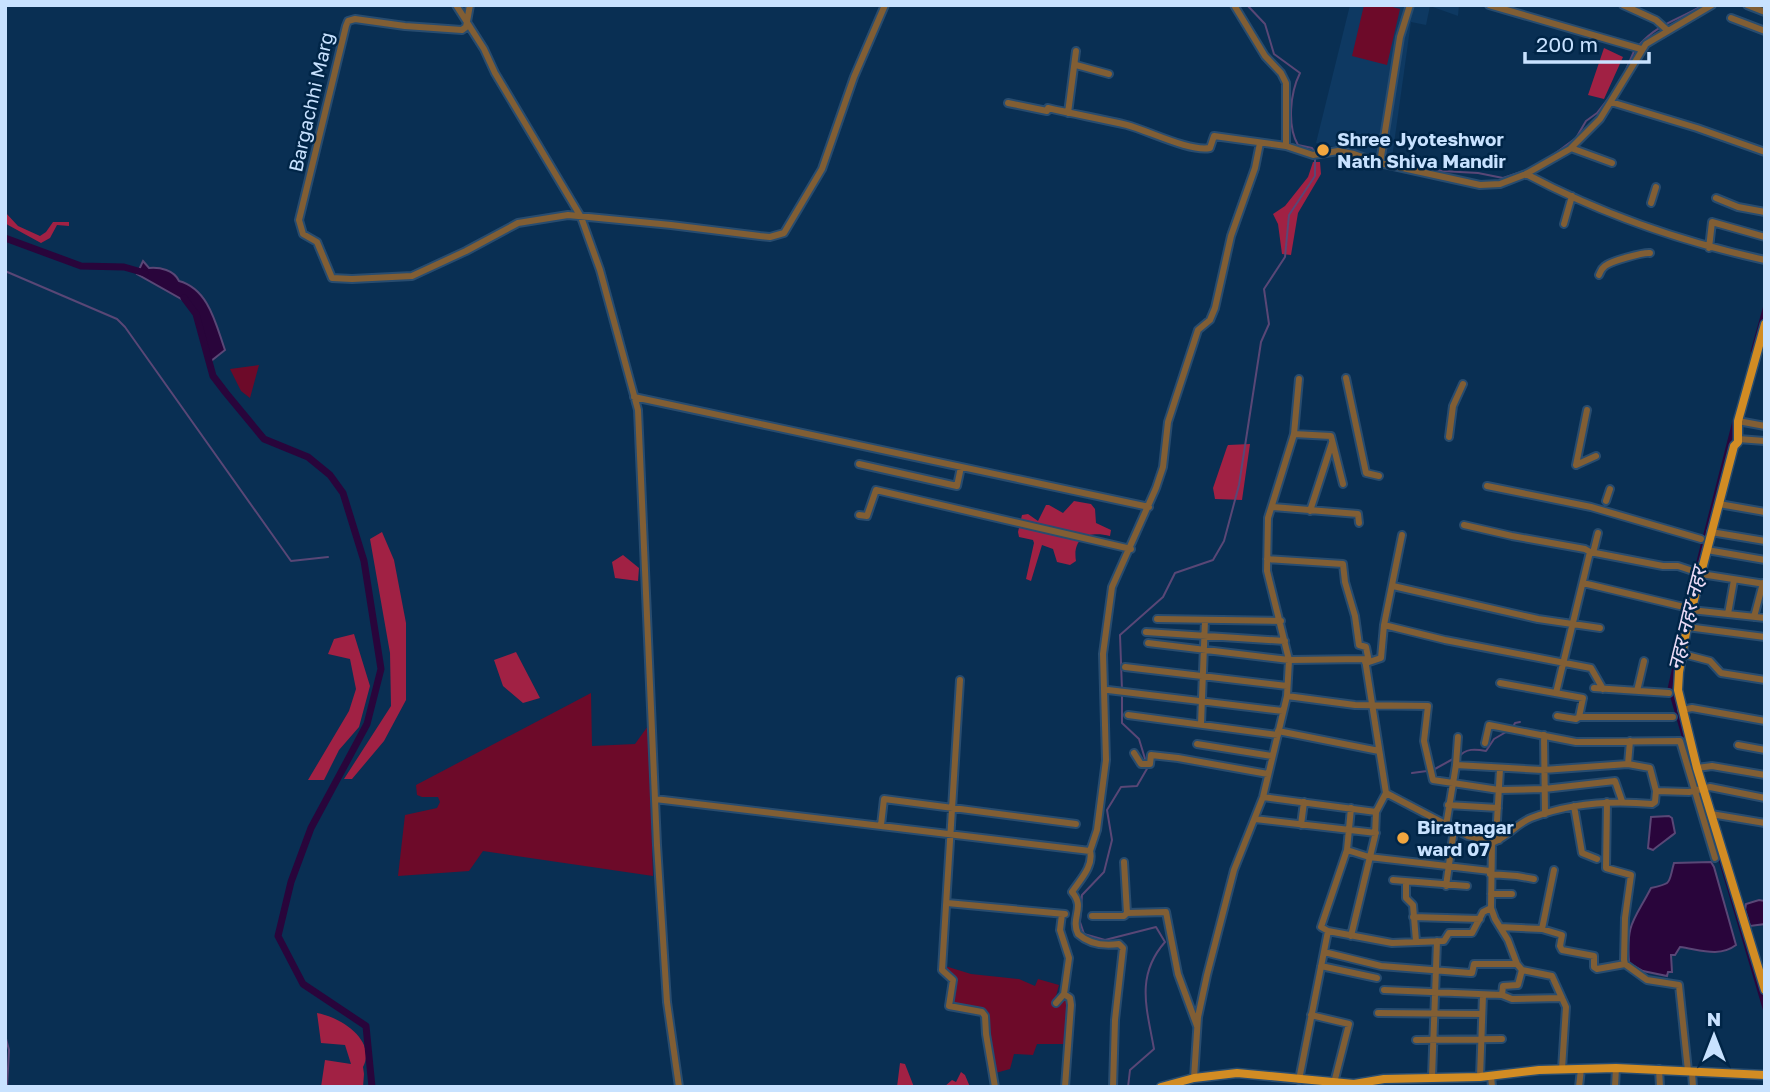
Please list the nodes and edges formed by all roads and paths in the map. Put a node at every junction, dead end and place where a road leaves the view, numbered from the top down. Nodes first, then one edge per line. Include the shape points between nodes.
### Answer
1 (456, 5) edge
2 (470, 5) edge
3 (885, 5) edge
4 (1234, 5) edge
5 (1410, 5) edge
6 (1489, 5) edge
7 (1623, 5) edge
8 (1712, 5) edge
9 (1747, 5) edge
10 (1765, 12) edge
11 (1731, 18) dead end
12 (467, 22) junction
13 (1667, 30) junction
14 (1765, 31) edge
15 (1642, 49) junction
16 (1076, 51) dead end
17 (1076, 65) junction
18 (1109, 74) dead end
19 (1611, 102) junction
20 (1009, 103) dead end
21 (1068, 113) junction
22 (1260, 143) junction
23 (1286, 146) junction
24 (1571, 148) junction
25 (1765, 152) edge
26 (1380, 163) junction
27 (1612, 163) dead end
28 (1526, 174) junction
29 (1656, 187) dead end
30 (1572, 195) junction
31 (1716, 198) dead end
32 (1651, 203) dead end
33 (1765, 212) edge
34 (581, 217) junction
35 (1564, 224) dead end
36 (1765, 237) edge
37 (1709, 248) junction
38 (1650, 253) dead end
39 (1765, 260) edge
40 (1599, 275) dead end
41 (1765, 324) edge
42 (1346, 378) dead end
43 (1299, 379) dead end
44 (1463, 384) dead end
45 (634, 397) junction
46 (1587, 410) dead end
47 (1738, 421) junction
48 (1765, 426) edge
49 (1294, 434) junction
50 (1449, 436) dead end
51 (1738, 439) junction
52 (1765, 442) edge
53 (1332, 443) junction
54 (1596, 456) dead end
55 (859, 464) dead end
56 (961, 467) junction
57 (1379, 476) dead end
58 (1343, 484) dead end
59 (1487, 486) dead end
60 (1610, 489) dead end
61 (1606, 501) dead end
62 (1719, 504) junction
63 (1149, 507) junction
64 (1273, 508) junction
65 (1310, 512) junction
66 (1765, 512) edge
67 (859, 514) dead end
68 (1359, 523) dead end
69 (1464, 525) dead end
70 (1711, 532) junction
71 (1598, 533) dead end
72 (1402, 535) dead end
73 (1701, 539) dead end
74 (1765, 541) edge
75 (1131, 549) junction
76 (1707, 550) junction
77 (1592, 552) junction
78 (1268, 559) junction
79 (1765, 560) edge
80 (1697, 573) junction
81 (1734, 580) junction
82 (1583, 583) junction
83 (1764, 584) edge
84 (1393, 586) junction
85 (1688, 608) junction
86 (1728, 614) junction
87 (1754, 617) junction
88 (1765, 618) edge
89 (1157, 619) dead end
90 (1205, 620) junction
91 (1281, 621) junction
92 (1572, 624) junction
93 (1384, 625) junction
94 (1687, 627) junction
95 (1600, 628) dead end
96 (1146, 632) dead end
97 (1206, 636) junction
98 (1765, 637) edge
99 (1285, 641) junction
100 (1148, 643) dead end
101 (1205, 650) junction
102 (1683, 654) junction
103 (1289, 660) junction
104 (1644, 661) dead end
105 (1367, 662) junction
106 (1562, 662) junction
107 (1125, 667) dead end
108 (1203, 676) junction
109 (960, 680) dead end
110 (1765, 680) edge
111 (1500, 683) dead end
112 (1287, 686) junction
113 (1594, 688) dead end
114 (1603, 689) junction
115 (1108, 690) dead end
116 (1637, 691) junction
117 (1556, 693) junction
118 (1670, 693) dead end
119 (1287, 696) junction
120 (1202, 701) junction
121 (1371, 705) junction
122 (1682, 710) junction
123 (1283, 711) junction
124 (1128, 715) dead end
125 (1557, 716) dead end
126 (1579, 717) junction
127 (1673, 717) dead end
128 (1765, 721) edge
129 (1201, 724) junction
130 (1278, 733) junction
131 (1544, 735) junction
132 (1458, 737) dead end
133 (1630, 741) junction
134 (1485, 743) dead end
135 (1197, 744) dead end
136 (1738, 746) dead end
137 (1765, 750) edge
138 (1379, 751) junction
139 (1133, 753) dead end
140 (1272, 756) junction
141 (1628, 764) junction
142 (1456, 765) junction
143 (1697, 768) junction
144 (1500, 769) junction
145 (1543, 769) junction
146 (1268, 774) junction
147 (1765, 775) edge
148 (1453, 784) junction
149 (1544, 789) junction
150 (1699, 789) junction
151 (1499, 790) junction
152 (1656, 791) junction
153 (1386, 793) junction
154 (1263, 797) junction
155 (1765, 798) edge
156 (655, 799) junction
157 (1622, 801) junction
158 (1304, 802) junction
159 (1607, 802) junction
160 (1448, 805) junction
161 (1574, 806) junction
162 (953, 807) junction
163 (1351, 808) junction
164 (1498, 808) junction
165 (1376, 812) junction
166 (1545, 814) junction
167 (1711, 814) junction
168 (1255, 819) junction
169 (1765, 823) edge
170 (1076, 824) dead end
171 (881, 825) junction
172 (1301, 825) junction
173 (1446, 826) junction
174 (1454, 829) junction
175 (1350, 831) junction
176 (1376, 833) junction
177 (951, 834) junction
178 (1495, 841) junction
179 (1347, 850) junction
180 (1090, 851) junction
181 (1369, 857) junction
182 (1715, 858) dead end
183 (1597, 859) dead end
184 (1124, 862) dead end
185 (1449, 867) junction
186 (1554, 870) dead end
187 (1490, 873) junction
188 (1534, 879) dead end
189 (1393, 880) dead end
190 (1406, 882) junction
191 (1446, 886) junction
192 (1467, 886) dead end
193 (1491, 894) junction
194 (1513, 894) dead end
195 (947, 903) junction
196 (1491, 908) junction
197 (1127, 913) junction
198 (1093, 916) dead end
199 (1413, 917) junction
200 (1480, 919) junction
201 (1500, 927) junction
202 (1542, 929) junction
203 (1328, 931) junction
204 (1352, 936) junction
205 (1437, 941) junction
206 (1416, 942) junction
207 (1324, 952) junction
208 (1625, 964) junction
209 (1321, 965) junction
210 (1519, 967) junction
211 (1436, 971) junction
212 (1377, 978) dead end
213 (1384, 990) dead end
214 (1765, 990) edge
215 (1435, 992) junction
216 (1064, 994) junction
217 (1483, 995) junction
218 (1502, 995) junction
219 (1562, 998) junction
220 (1056, 1003) dead end
221 (1378, 1013) dead end
222 (1311, 1014) junction
223 (1482, 1014) junction
224 (1434, 1015) junction
225 (1197, 1027) junction
226 (1481, 1039) junction
227 (1502, 1039) dead end
228 (1416, 1040) dead end
229 (1433, 1041) junction
230 (1616, 1068) junction
231 (1562, 1069) junction
232 (1581, 1069) junction
233 (1658, 1069) junction
234 (1690, 1072) junction
235 (1765, 1075) edge
236 (1491, 1076) junction
237 (1432, 1077) junction
238 (1480, 1077) junction
239 (1194, 1078) junction
240 (1299, 1080) junction
241 (1334, 1083) junction
242 (1323, 1084) edge
243 (1375, 1084) edge
244 (1175, 1085) edge
245 (679, 1087) edge
246 (995, 1087) edge
247 (1065, 1087) edge
248 (1113, 1087) edge
249 (1161, 1087) edge
250 (1492, 1087) edge
251 (1579, 1087) edge
252 (1615, 1087) edge
253 (1660, 1087) edge
254 (1693, 1087) edge

1 - 12 street
2 - 12 street
3 - 34 street via 822,169 784,233 771,237
4 - 23 street via 1284,78
5 - 26 street via 1400,37
6 - 15 street
7 - 13 street
8 - 13 street
9 - 10 street
11 - 14 street
12 - 34 street
12 - 34 street, Bargachhi Marg via 457,30 348,21 299,220 303,233 317,242 332,278 412,276 518,223
13 - 15 street
15 - 19 street
16 - 17 street
17 - 18 street
17 - 21 street
19 - 24 street
19 - 25 street
20 - 21 street
21 - 22 street via 1205,149 1210,148 1214,136
22 - 23 street
22 - 63 street via 1231,236 1215,308 1198,330 1175,399 1163,467
23 - 26 street via 1315,155 1338,151
24 - 27 street
24 - 28 street
26 - 28 street via 1479,185 1500,184
28 - 30 street
29 - 32 street
30 - 35 street
30 - 37 street
31 - 33 street
34 - 45 street
36 - 37 street via 1712,222
37 - 39 street
38 - 40 street via 1609,263
41 - 47 main road
42 - 57 street via 1366,473
43 - 49 street
44 - 50 street via 1453,406
45 - 56 street
45 - 156 street
46 - 54 street via 1576,465
47 - 48 street
47 - 51 main road
49 - 53 street via 1331,436
49 - 64 street
51 - 52 street
51 - 62 main road
53 - 58 street
53 - 65 street
55 - 56 street via 957,486
56 - 63 street
59 - 73 street via 1591,507
60 - 61 street
62 - 66 street
62 - 70 main road
63 - 75 street
64 - 65 street
64 - 78 street via 1268,518
65 - 68 street via 1358,514
67 - 75 street via 867,516 876,490
69 - 77 street
70 - 74 street
70 - 76 main road
71 - 77 street
72 - 84 street
75 - 180 street via 1112,587 1107,621 1102,675 1106,760
76 - 79 street
76 - 80 main road
77 - 80 street
77 - 82 street
78 - 91 street
78 - 105 street via 1343,564 1359,645 1366,647
80 - 81 street
80 - 85 main road
81 - 83 street
81 - 86 street
82 - 85 street
82 - 92 street
83 - 87 street
84 - 92 street
84 - 93 street
85 - 86 street
85 - 94 main road
86 - 87 street
87 - 88 street
89 - 90 street
90 - 91 street
90 - 97 street
91 - 99 street
92 - 95 street
92 - 106 street
93 - 105 street via 1381,657
93 - 106 street
94 - 98 street
94 - 102 main road
96 - 97 street
97 - 99 street
97 - 101 street
99 - 103 street
100 - 101 street
101 - 103 street
101 - 108 street
102 - 110 street via 1710,661 1721,673
102 - 122 main road via 1678,680
103 - 105 street
103 - 112 street
104 - 116 street
105 - 121 street
106 - 114 street via 1591,668
106 - 117 street
107 - 108 street
108 - 112 street
108 - 120 street
109 - 162 street
111 - 117 street
112 - 119 street
113 - 114 street
114 - 116 street
115 - 120 street
116 - 118 street
117 - 126 street via 1583,698
119 - 121 street
119 - 123 street
120 - 123 street
120 - 129 street
121 - 138 street
121 - 148 street via 1428,706 1424,741 1433,780
122 - 128 street
122 - 143 main road
123 - 130 street
124 - 129 street
125 - 126 street
126 - 127 street
129 - 130 street
130 - 138 street
130 - 140 street
131 - 133 street via 1576,742
131 - 134 street via 1489,725
131 - 145 street
132 - 142 street
133 - 141 street
133 - 150 street via 1680,741
135 - 140 street
136 - 137 street
138 - 153 street
139 - 146 street via 1141,764 1151,755
140 - 146 street
141 - 145 street
141 - 152 street via 1650,768
142 - 144 street
142 - 148 street
143 - 147 street via 1712,765
143 - 150 main road
144 - 145 street
144 - 151 street
145 - 149 street
146 - 154 street
148 - 151 street
148 - 160 street
149 - 151 street
149 - 157 street via 1615,781
149 - 166 street
150 - 152 street
150 - 155 street
150 - 167 main road
150 - 182 street
151 - 164 street
152 - 157 street via 1652,804
153 - 165 street
153 - 173 street
154 - 158 street
154 - 168 street
156 - 171 street
156 - 245 street via 667,1002
157 - 159 street
158 - 163 street
158 - 172 street
159 - 161 street
159 - 208 street via 1606,868 1631,875
160 - 164 street
160 - 173 street
161 - 166 street
161 - 183 street via 1582,853
162 - 170 street
162 - 171 street via 884,799
162 - 177 street
163 - 165 street
163 - 175 street
164 - 178 street
165 - 176 street
166 - 178 street via 1526,820
167 - 169 street
167 - 214 main road
168 - 172 street
168 - 225 street via 1234,870
171 - 177 street
172 - 175 street
173 - 174 street
174 - 178 street
174 - 185 street
175 - 176 street
175 - 179 street
176 - 181 street
177 - 180 street
177 - 195 street
178 - 187 street
179 - 181 street
179 - 203 street via 1321,927
180 - 248 street via 1090,865 1072,892 1079,905 1075,931 1088,941 1123,948
181 - 185 street
181 - 204 street
184 - 197 street
185 - 187 street
185 - 191 street
186 - 202 street
187 - 188 street
187 - 193 street
189 - 190 street
190 - 191 street
190 - 199 street
191 - 192 street
193 - 194 street
193 - 196 street
195 - 216 street via 1064,914 1060,930 1069,958
195 - 246 street via 942,970 953,980 947,1004 985,1016
196 - 200 street
196 - 201 street
197 - 198 street
197 - 225 street via 1166,912 1178,974
199 - 200 street
199 - 206 street
200 - 205 street via 1472,933 1450,933 1446,940
201 - 202 street
201 - 210 street
202 - 208 street via 1562,935 1562,950 1594,956 1597,970
203 - 204 street
203 - 207 street
204 - 206 street
205 - 206 street
205 - 211 street
207 - 209 street
207 - 211 street via 1381,966
208 - 234 street via 1647,980 1679,985
209 - 212 street
209 - 222 street
210 - 211 street via 1474,964 1470,973
210 - 218 street via 1518,985 1503,986
210 - 219 street via 1552,976
211 - 215 street
213 - 215 street
215 - 217 street
215 - 224 street
216 - 220 street
216 - 247 street via 1071,1005
217 - 218 street
217 - 223 street
218 - 219 street via 1511,999
219 - 231 street via 1566,1007
221 - 224 street
222 - 240 street
222 - 241 street via 1349,1024
223 - 224 street
223 - 226 street
224 - 229 street
225 - 239 street
226 - 227 street
226 - 229 street
226 - 238 street
228 - 229 street
229 - 237 street
230 - 232 main road
230 - 233 main road
230 - 252 street
231 - 232 main road
231 - 236 main road
232 - 251 street
233 - 234 main road
233 - 253 street
234 - 235 main road
234 - 254 street
236 - 238 main road
236 - 250 street
237 - 238 main road
237 - 243 main road
239 - 240 main road via 1237,1073 1269,1081
239 - 244 main road
240 - 242 main road
241 - 242 main road
241 - 243 main road
244 - 249 main road

